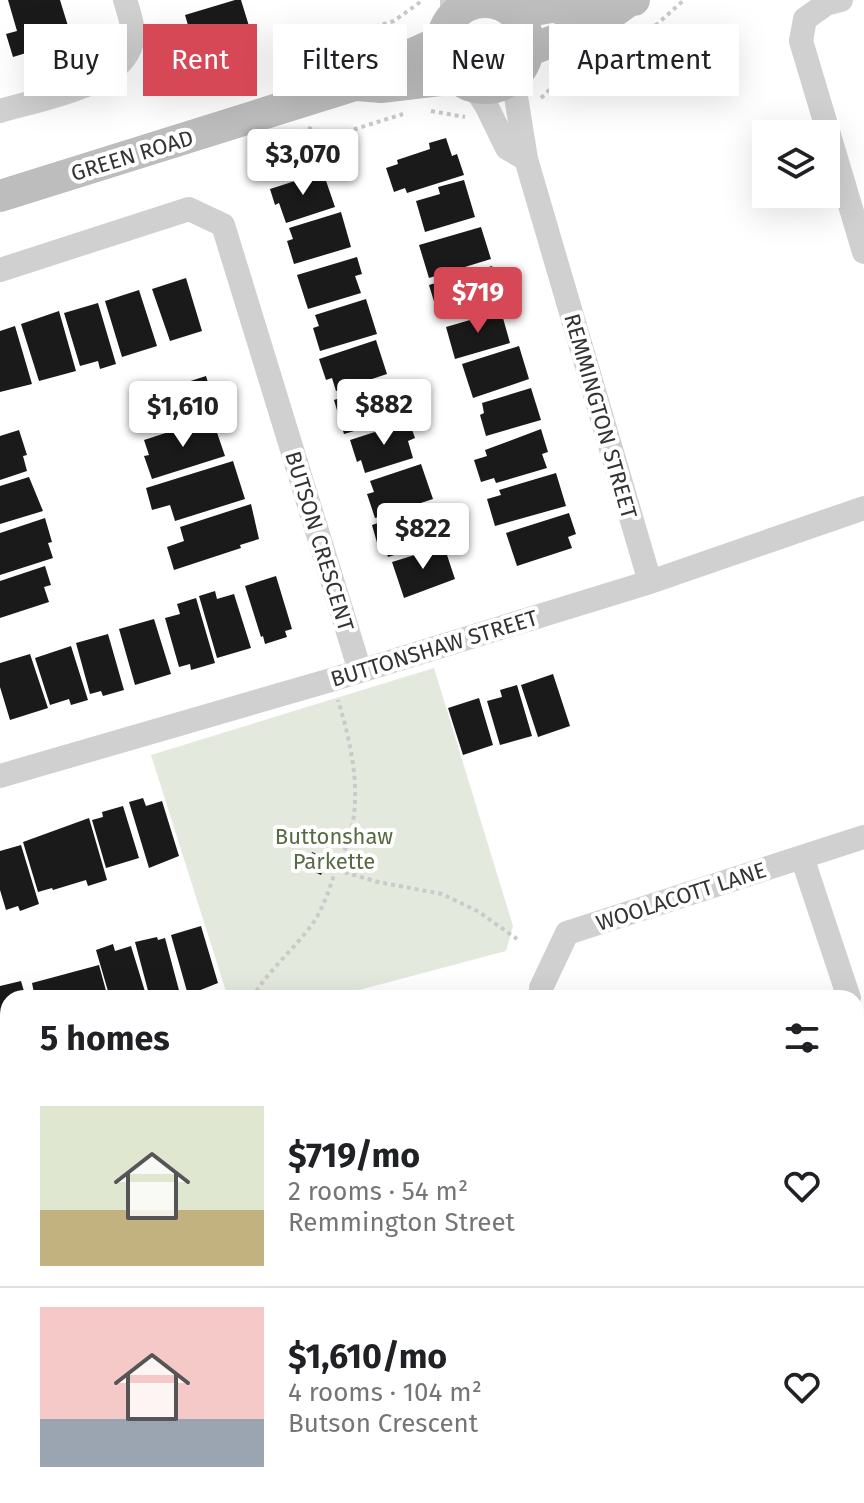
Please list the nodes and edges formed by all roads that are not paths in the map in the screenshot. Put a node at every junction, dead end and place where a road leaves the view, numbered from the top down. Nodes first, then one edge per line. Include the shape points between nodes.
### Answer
1 (125, 0) edge
2 (841, 0) edge
3 (630, 1) edge
4 (499, 5) edge
5 (449, 19) edge
6 (519, 24) edge
7 (533, 55) edge
8 (407, 56) edge
9 (320, 96) edge
10 (478, 96) edge
11 (522, 96) edge
12 (0, 111) edge
13 (526, 159) junction
14 (0, 196) edge
15 (864, 252) edge
16 (0, 270) edge
17 (864, 508) edge
18 (650, 582) junction
19 (360, 671) junction
20 (0, 776) edge
21 (864, 837) edge
22 (802, 857) junction
23 (541, 990) edge
24 (846, 990) edge

1 - 12 street via 133,40 115,71 93,83
2 - 15 street via 805,19 801,41
3 - 4 street
3 - 7 street
4 - 5 street via 470,4
4 - 6 street
5 - 8 street, GREEN ROAD via 424,50
9 - 14 street, GREEN ROAD
10 - 13 street, REMMINGTON STREET via 507,148
11 - 13 street, REMMINGTON STREET
13 - 18 street, REMMINGTON STREET
16 - 19 street, BUTSON CRESCENT via 189,209 223,225
17 - 18 street, BUTTONSHAW STREET
18 - 19 street, BUTTONSHAW STREET
19 - 20 street, BUTTONSHAW STREET
21 - 22 street, WOOLACOTT LANE
22 - 23 street, WOOLACOTT LANE via 567,933
22 - 24 street

